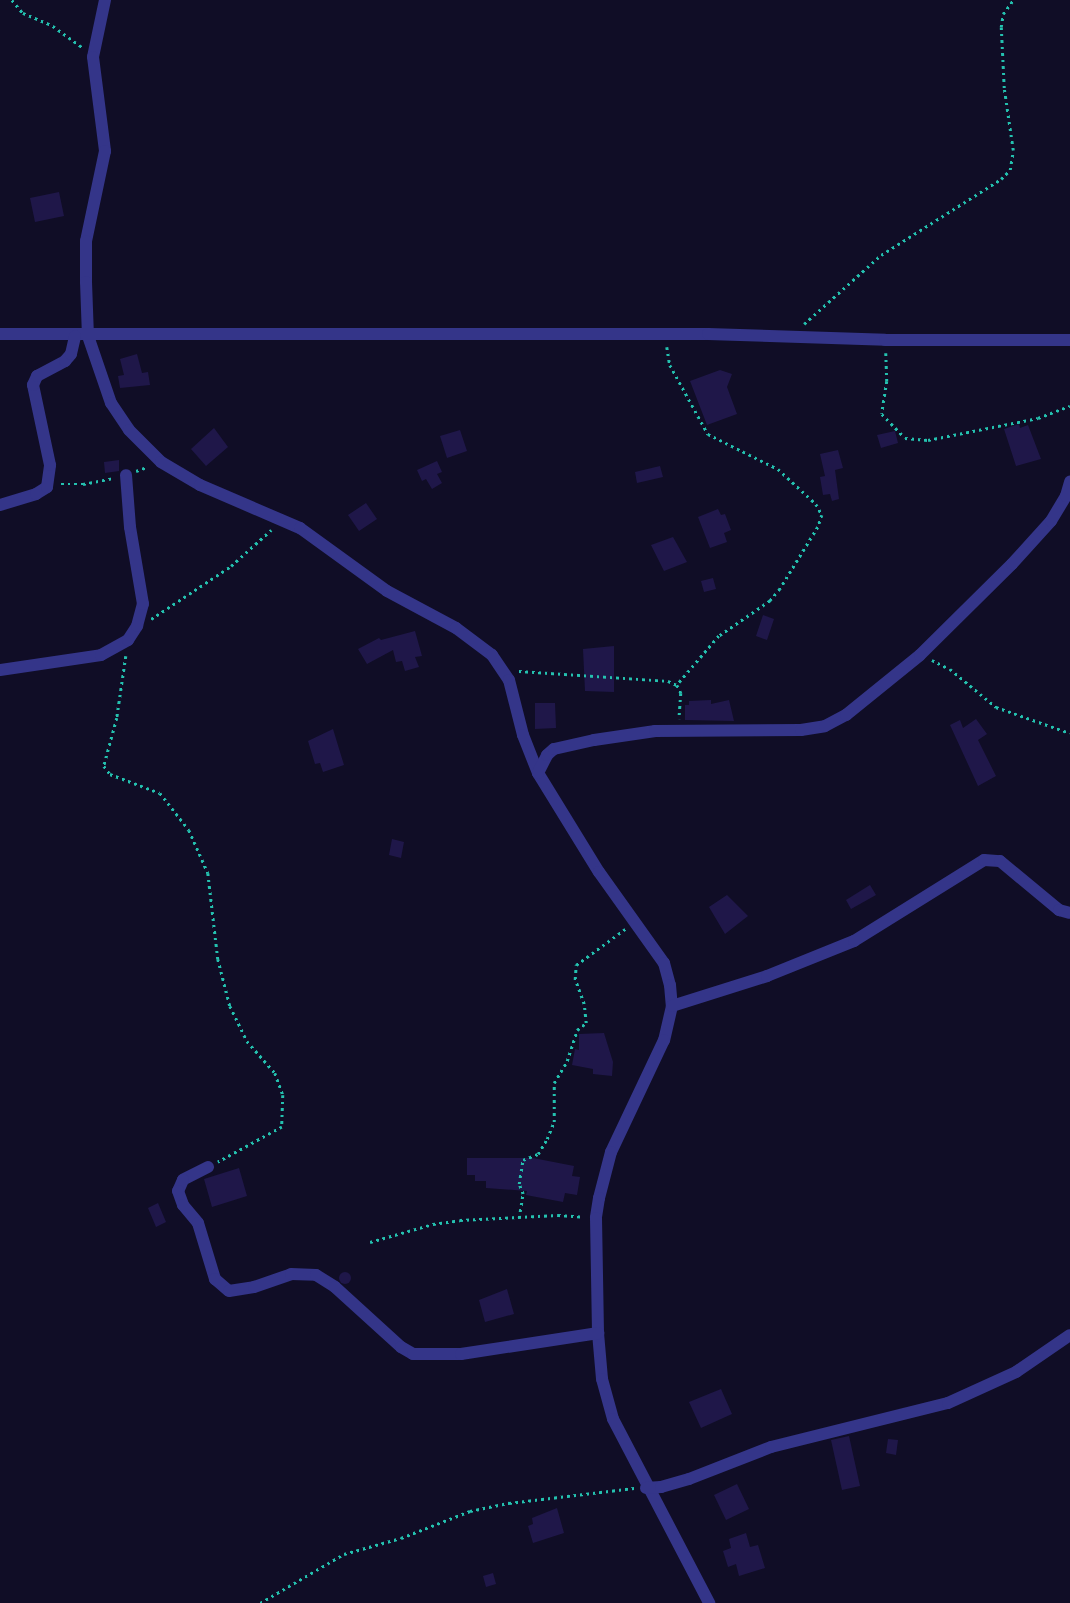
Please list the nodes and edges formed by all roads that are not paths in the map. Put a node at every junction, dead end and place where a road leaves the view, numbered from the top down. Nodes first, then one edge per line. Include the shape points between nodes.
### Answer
1 (105, 0) edge
2 (0, 334) edge
3 (74, 336) junction
4 (88, 336) junction
5 (1070, 340) edge
6 (126, 475) road end
7 (1070, 482) edge
8 (0, 505) edge
9 (0, 670) edge
10 (538, 773) junction
11 (1070, 913) edge
12 (672, 1006) junction
13 (208, 1167) road end
14 (598, 1333) junction
15 (1070, 1335) edge
16 (646, 1488) junction
17 (709, 1603) edge

1 - 4 street via 93,57 105,151 86,241
2 - 3 street
3 - 4 street
3 - 8 street via 71,354 65,361 37,376 33,385 50,465 50,481 36,494
4 - 5 street via 667,334 885,340
4 - 10 street via 111,403 128,430 160,462 200,485 281,520 324,544 387,591 482,645 503,667
6 - 9 street via 130,527 142,597 137,626 128,640 101,655
7 - 10 street via 1066,496 1051,521 920,655 883,689 825,726 732,733 677,730 562,747 547,755
10 - 12 street via 599,872 664,963
11 - 12 street via 1059,910 1000,861 984,860 854,941 767,976
12 - 14 street via 664,1040 651,1072 610,1152 596,1218
13 - 14 street via 182,1180 178,1192 183,1205 198,1223 215,1279 229,1291 254,1287 291,1274 316,1275 341,1292 401,1347 413,1354 491,1351
14 - 16 street via 602,1379 612,1419
15 - 16 street via 1016,1372 948,1403 771,1447 661,1488
16 - 17 street

